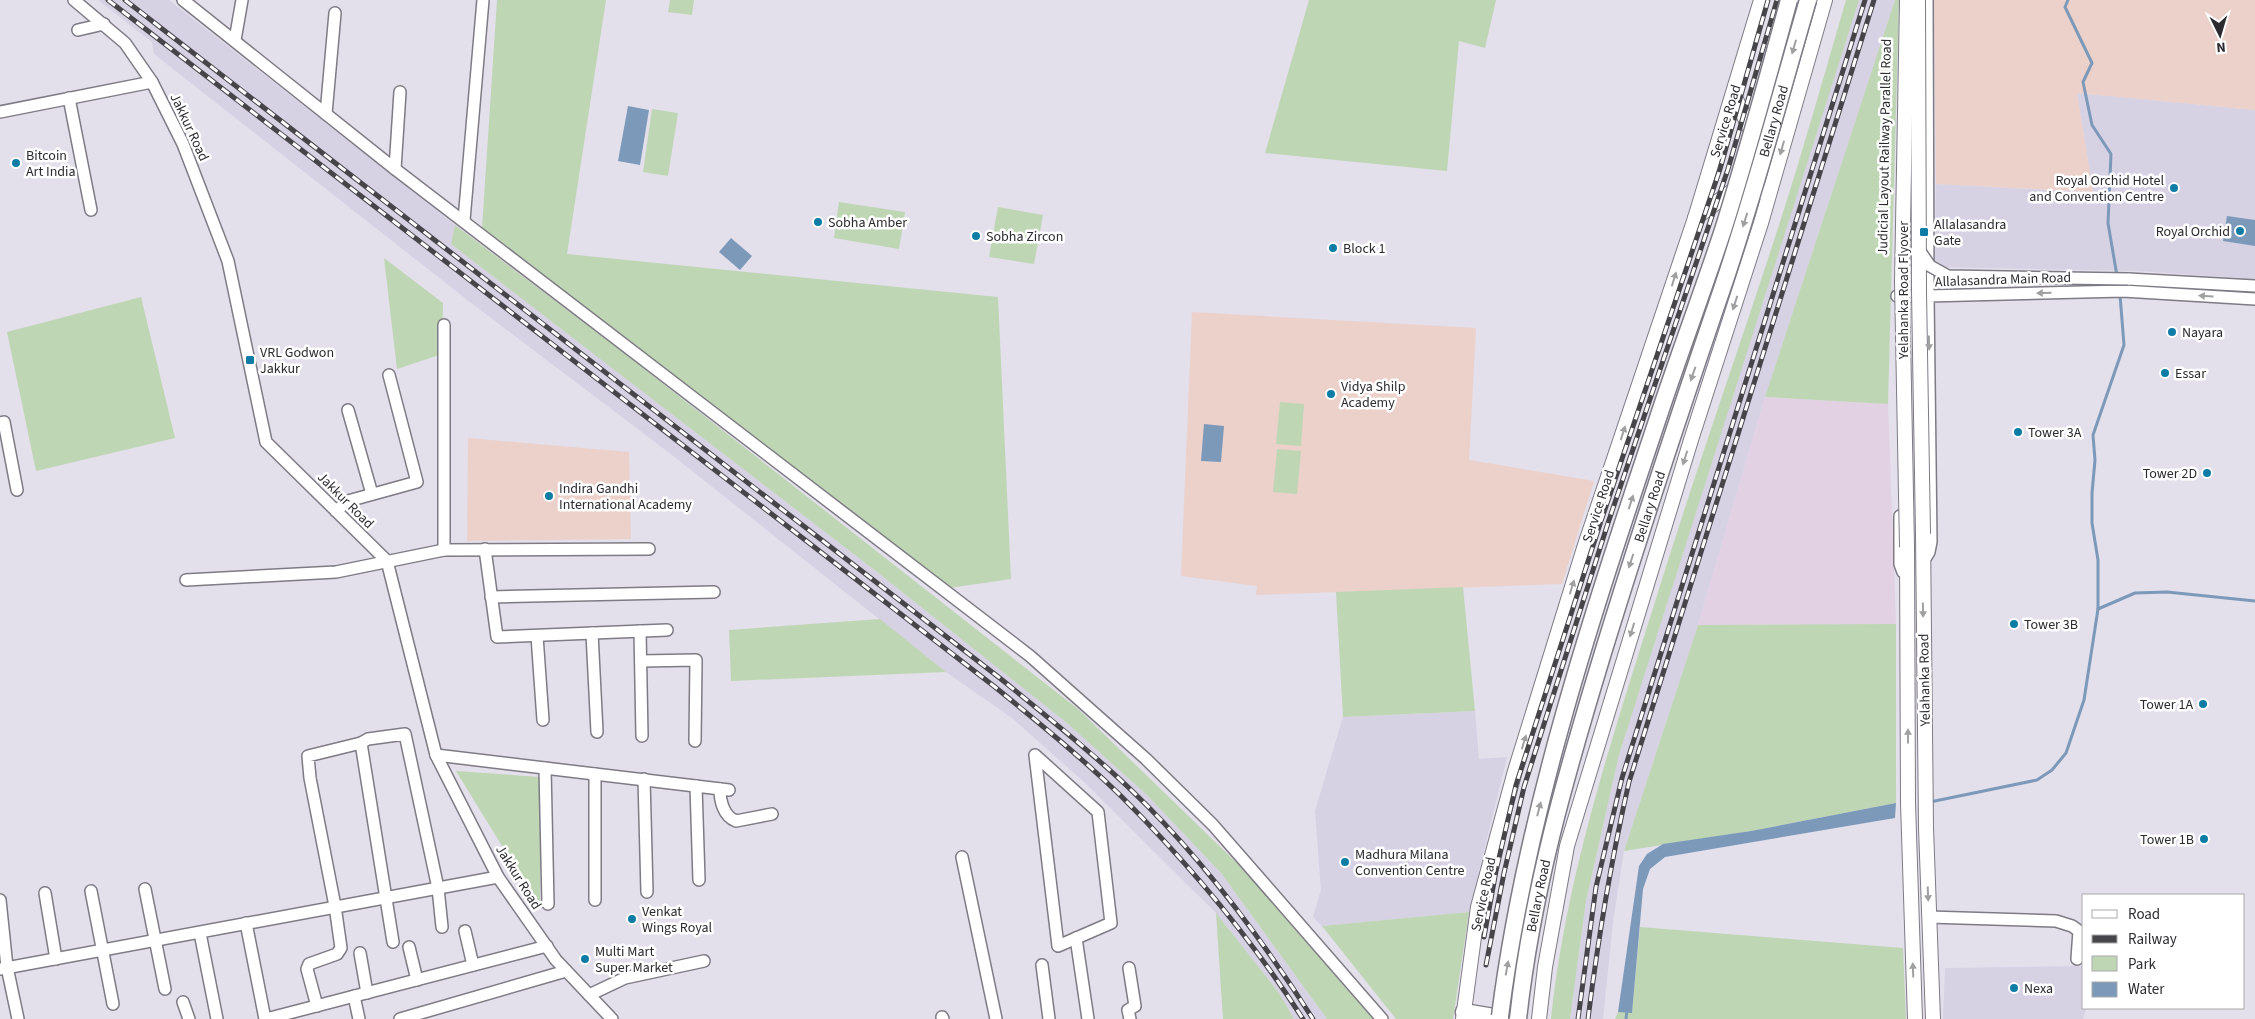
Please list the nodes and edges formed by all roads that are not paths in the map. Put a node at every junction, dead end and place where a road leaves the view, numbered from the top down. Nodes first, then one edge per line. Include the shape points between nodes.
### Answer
1 (74, 0) edge
2 (183, 0) edge
3 (242, 0) edge
4 (483, 0) edge
5 (1761, 0) edge
6 (1789, 0) edge
7 (1808, 0) edge
8 (1826, 0) edge
9 (1907, 0) edge
10 (1918, 0) edge
11 (1927, 0) edge
12 (335, 13) dead end
13 (104, 24) junction
14 (78, 30) dead end
15 (235, 40) junction
16 (152, 82) junction
17 (400, 92) dead end
18 (1734, 95) junction
19 (69, 98) junction
20 (1793, 111) junction
21 (0, 112) edge
22 (326, 114) junction
23 (395, 169) junction
24 (91, 210) dead end
25 (1694, 218) junction
26 (464, 220) junction
27 (1761, 223) junction
28 (1919, 250) junction
29 (2134, 279) junction
30 (2255, 286) edge
31 (2136, 291) junction
32 (1897, 296) junction
33 (1928, 296) junction
34 (2255, 298) edge
35 (444, 325) dead end
36 (389, 375) dead end
37 (348, 410) dead end
38 (0, 423) edge
39 (17, 490) dead end
40 (372, 494) junction
41 (336, 511) junction
42 (648, 548) dead end
43 (485, 549) junction
44 (444, 550) junction
45 (387, 561) junction
46 (1923, 562) junction
47 (186, 580) dead end
48 (1907, 580) junction
49 (714, 592) dead end
50 (491, 597) junction
51 (667, 630) dead end
52 (640, 632) junction
53 (592, 633) junction
54 (537, 636) junction
55 (641, 660) junction
56 (543, 720) dead end
57 (597, 732) dead end
58 (642, 736) dead end
59 (695, 741) dead end
60 (361, 743) junction
61 (436, 754) junction
62 (1908, 767) junction
63 (1925, 767) junction
64 (545, 768) junction
65 (595, 774) junction
66 (644, 780) junction
67 (696, 786) junction
68 (772, 814) dead end
69 (962, 857) dead end
70 (1910, 867) junction
71 (1927, 867) junction
72 (498, 877) junction
73 (698, 880) dead end
74 (438, 888) junction
75 (145, 889) dead end
76 (91, 890) dead end
77 (647, 892) dead end
78 (45, 893) dead end
79 (387, 896) junction
80 (0, 900) edge
81 (595, 900) dead end
82 (548, 904) dead end
83 (335, 906) junction
84 (1929, 917) junction
85 (246, 923) junction
86 (442, 927) dead end
87 (465, 931) dead end
88 (200, 933) junction
89 (1076, 938) junction
90 (155, 941) junction
91 (393, 942) dead end
92 (547, 946) junction
93 (409, 947) dead end
94 (102, 950) junction
95 (360, 953) dead end
96 (56, 959) junction
97 (2077, 959) dead end
98 (704, 961) dead end
99 (473, 965) junction
100 (1042, 965) dead end
101 (4, 968) edge
102 (1129, 968) dead end
103 (566, 971) junction
104 (417, 980) junction
105 (164, 989) dead end
106 (367, 993) junction
107 (589, 995) junction
108 (354, 996) junction
109 (183, 1002) dead end
110 (113, 1004) dead end
111 (317, 1006) junction
112 (1463, 1015) edge
113 (1500, 1018) edge
114 (18, 1019) edge
115 (189, 1019) edge
116 (217, 1019) edge
117 (266, 1019) edge
118 (359, 1019) edge
119 (400, 1019) edge
120 (612, 1019) edge
121 (996, 1019) edge
122 (1049, 1019) edge
123 (1088, 1019) edge
124 (1130, 1019) edge
125 (1382, 1019) edge
126 (1518, 1019) edge
127 (1539, 1019) edge
128 (1915, 1019) edge
129 (1932, 1019) edge

1 - 13 street, Jakkur Road
2 - 15 street
3 - 15 street
4 - 26 street
5 - 18 main road, Service Road
113 -> 6 highway, Bellary Road, bridge via 1522,886 1545,785 1581,658 1723,230
7 -> 126 highway, Bellary Road, bridge via 1755,190 1659,472 1560,796 1544,859
8 - 20 main road
9 - 32 street, Judicial Layout Railway Parallel Road via 1900,20
9 - 48 main road, Yelahanka Road Flyover, bridge via 1902,282
10 - 28 main road, Yelahanka Road Flyover, bridge
11 - 33 street
12 - 22 street
13 - 14 street
13 - 16 street, Jakkur Road via 126,43
15 - 22 street
16 - 19 street
16 - 41 street, Jakkur Road via 183,144 228,261 266,442
17 - 23 street
18 - 20 main road via 1751,131 1760,136 1771,135 1779,129
18 - 25 main road, Service Road
19 - 21 street
19 - 24 street
20 -> 27 main road
22 - 23 street
23 - 26 street
25 - 27 main road via 1731,190 1746,183 1761,190
112 -> 25 main road, Service Road via 1478,907 1512,780 1584,548
26 - 125 street via 1030,656 1090,707 1213,825
27 -> 127 main road via 1567,846
28 - 29 street, bridge via 1930,266 1948,276
28 - 46 main road, Yelahanka Road Flyover, bridge
29 - 30 street
29 - 31 street
31 -> 33 street, Allalasandra Main Road
34 -> 31 street, Allalasandra Main Road
32 - 33 street
32 - 48 street, Judicial Layout Railway Parallel Road via 1900,564
33 -> 46 street, Allalasandra Main Road via 1931,542
35 - 44 street
36 - 40 street via 417,482
37 - 40 street
38 - 39 street via 4,422
40 - 41 street via 348,501
41 - 45 street, Jakkur Road
42 - 43 street
43 - 44 street
43 - 50 street
44 - 45 street
45 - 47 street via 336,572
45 - 61 street, Jakkur Road
46 -> 63 main road, Yelahanka Road
62 -> 48 main road, Yelahanka Road
49 - 50 street
50 - 54 street via 497,637
51 - 52 street
52 - 53 street
52 - 55 street
53 - 54 street
53 - 57 street
54 - 56 street
55 - 58 street
55 - 59 street via 696,660
60 - 74 street via 368,739 405,734
60 - 79 street
60 - 83 street via 308,756
61 - 64 street
61 - 72 street, Jakkur Road
62 - 63 main road
62 - 70 main road, Yelahanka Road
63 - 71 main road, Yelahanka Road
64 - 65 street
64 - 82 street
65 - 66 street
65 - 81 street
66 - 67 street
66 - 77 street
67 - 68 street via 724,789 720,801 732,819
67 - 73 street
69 - 121 street
70 - 71 main road
128 -> 70 main road
71 -> 84 main road
72 - 74 street
72 - 92 street, Jakkur Road
74 - 79 street
74 - 86 street
75 - 90 street
76 - 94 street
78 - 96 street
79 - 83 street
79 - 91 street
80 - 101 street
83 - 85 street
83 - 111 street via 341,948 337,954 309,964 307,969
84 - 97 street via 2056,921 2079,931
84 - 129 main road
85 - 88 street
85 - 117 street
87 - 99 street
88 - 90 street
88 - 116 street
89 - 89 street via 1058,946 1035,755 1098,812 1111,923
89 - 123 street
90 - 94 street
90 - 105 street
92 - 99 street
92 - 103 street, Jakkur Road
93 - 104 street
94 - 96 street
94 - 110 street
95 - 106 street
96 - 101 street
98 - 107 street via 626,978
99 - 104 street
100 - 122 street
101 - 114 street
102 - 124 street via 1135,1006 1128,1010
103 - 107 street, Jakkur Road
103 - 119 street
104 - 106 street
106 - 108 street
107 - 120 street, Jakkur Road
108 - 111 street
108 - 118 street
109 - 115 street
111 - 117 street
112 - 113 highway

